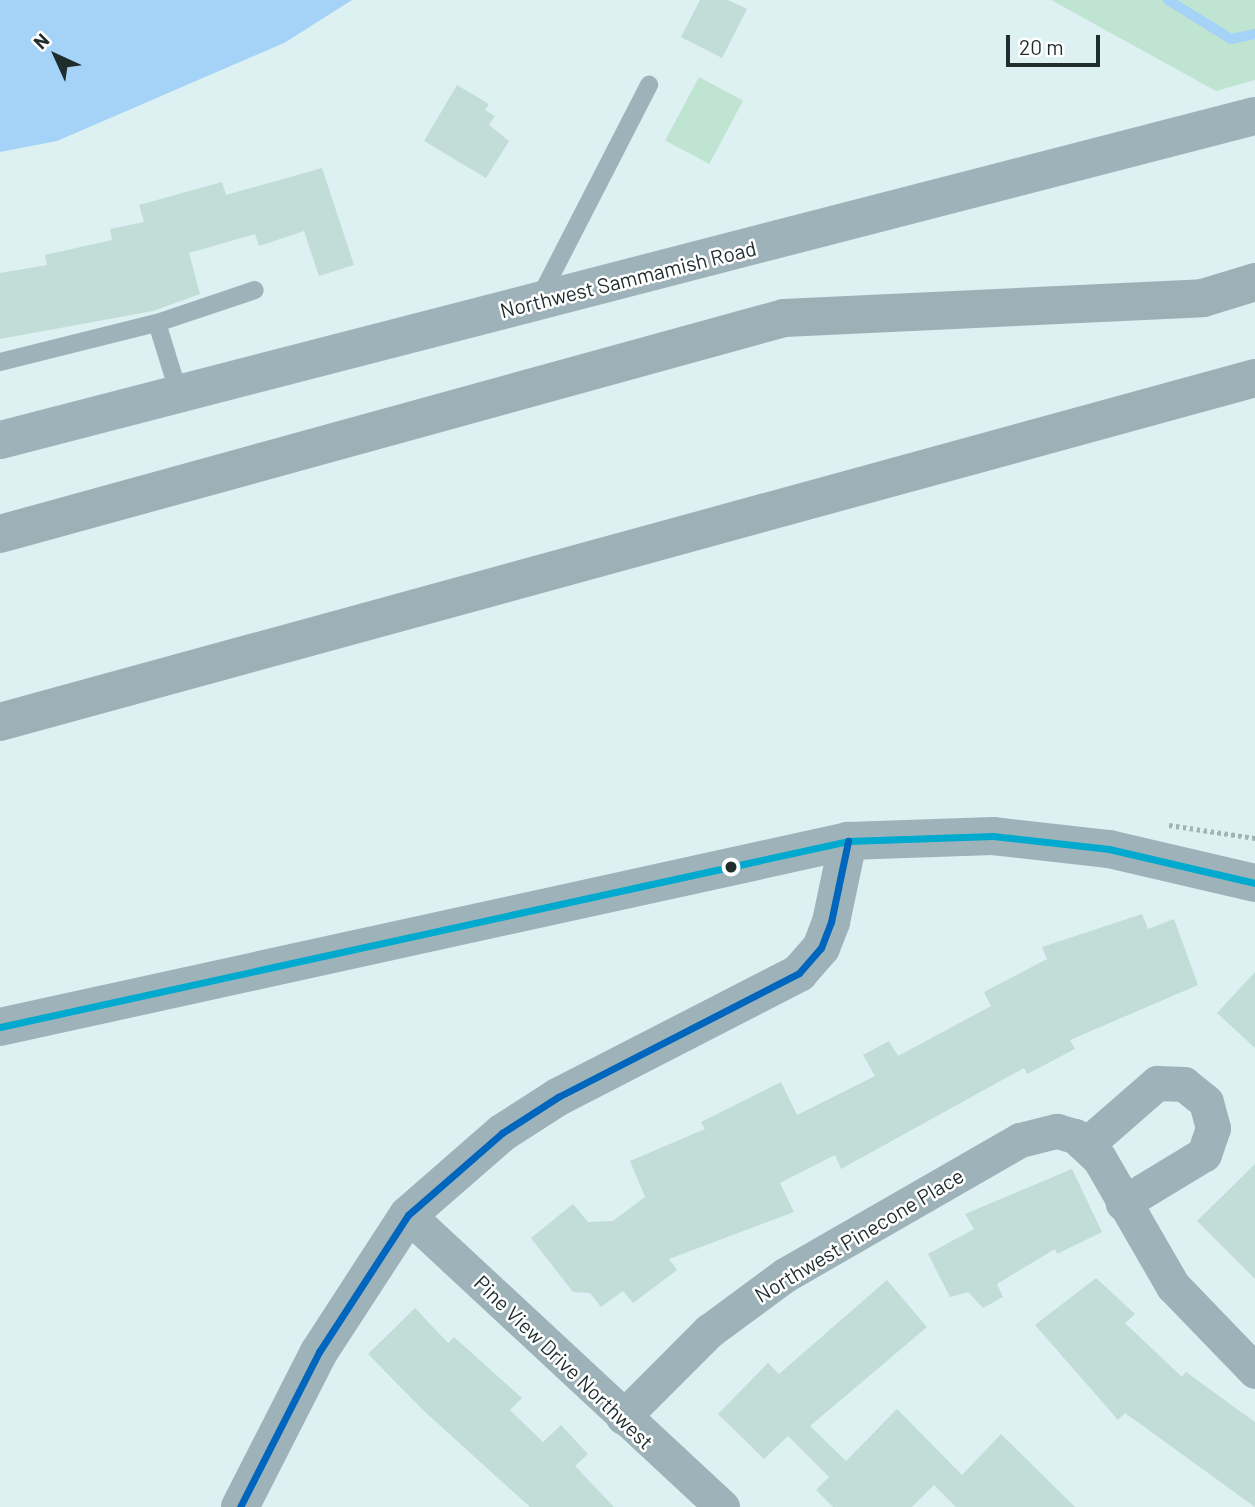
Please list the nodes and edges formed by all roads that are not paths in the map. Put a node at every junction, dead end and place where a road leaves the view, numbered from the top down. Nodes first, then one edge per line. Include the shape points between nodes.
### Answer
1 (649, 85) dead end
2 (1255, 116) edge
3 (1255, 282) edge
4 (255, 290) dead end
5 (537, 302) junction
6 (157, 323) junction
7 (0, 362) edge
8 (1255, 378) edge
9 (179, 394) junction
10 (0, 440) edge
11 (0, 534) edge
12 (0, 722) edge
13 (848, 841) junction
14 (1255, 883) edge
15 (0, 1027) edge
16 (1087, 1144) junction
17 (1123, 1203) junction
18 (408, 1215) junction
19 (1255, 1371) edge
20 (623, 1417) junction
21 (240, 1507) edge
22 (722, 1507) edge

1 - 5 lane
2 - 5 street, Northwest Sammamish Road
3 - 11 highway via 1203,298 785,318
4 - 6 lane
5 - 9 street, Northwest Sammamish Road
6 - 7 lane
6 - 9 lane
8 - 12 highway
9 - 10 street, Northwest Sammamish Road
13 - 14 street via 1018,839 1162,859
13 - 15 street
13 - 18 street via 831,922 821,948 799,973 558,1097 502,1133
16 - 17 street
16 - 17 street via 1157,1083 1184,1084 1206,1102 1213,1128 1204,1154
16 - 20 street, Northwest Pinecone Place via 1057,1131 1020,1140 785,1275 709,1331
17 - 19 street via 1197,1317
18 - 20 street, Pine View Drive Northwest
18 - 21 street via 319,1352
20 - 22 street, Pine View Drive Northwest

